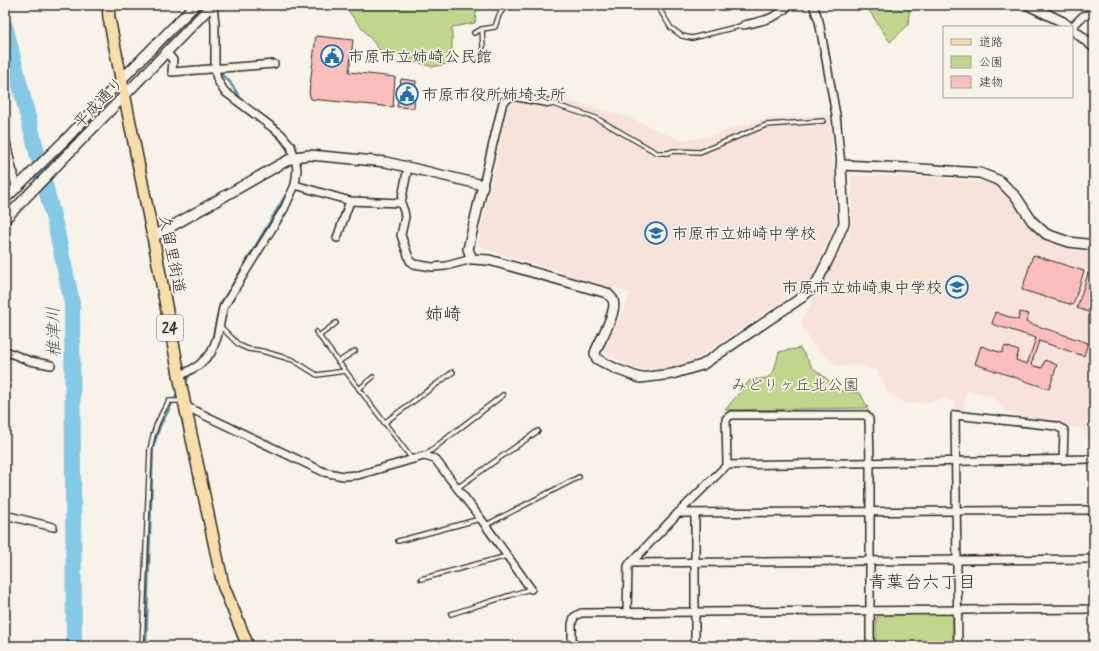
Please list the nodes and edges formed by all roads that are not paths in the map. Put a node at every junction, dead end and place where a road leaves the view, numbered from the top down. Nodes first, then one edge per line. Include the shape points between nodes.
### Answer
1 (108, 5) edge
2 (195, 5) edge
3 (213, 5) edge
4 (506, 5) edge
5 (657, 5) edge
6 (789, 5) edge
7 (813, 5) edge
8 (1028, 5) edge
9 (1094, 14) edge
10 (744, 25) joint
11 (1068, 26) edge
12 (1073, 26) edge
13 (482, 29) junction
14 (1073, 30) edge
15 (474, 33) dead end
16 (483, 47) dead end
17 (1094, 47) edge
18 (167, 53) junction
19 (274, 64) dead end
20 (215, 69) junction
21 (122, 80) junction
22 (125, 95) junction
23 (550, 103) joint
24 (823, 121) dead end
25 (5, 137) edge
26 (7, 151) edge
27 (294, 157) junction
28 (841, 164) junction
29 (408, 167) junction
30 (14, 173) junction
31 (5, 178) edge
32 (18, 185) junction
33 (295, 185) junction
34 (483, 185) junction
35 (5, 199) edge
36 (350, 201) junction
37 (401, 203) junction
38 (5, 219) edge
39 (154, 237) junction
40 (337, 238) dead end
41 (1094, 246) edge
42 (472, 259) junction
43 (336, 323) dead end
44 (220, 326) junction
45 (5, 351) edge
46 (356, 351) dead end
47 (338, 362) junction
48 (51, 365) dead end
49 (344, 371) junction
50 (453, 372) dead end
51 (180, 376) junction
52 (373, 377) dead end
53 (359, 389) junction
54 (503, 395) dead end
55 (183, 402) junction
56 (384, 423) junction
57 (538, 431) dead end
58 (424, 456) junction
59 (1094, 459) edge
60 (412, 460) junction
61 (1063, 460) junction
62 (956, 462) junction
63 (870, 463) junction
64 (727, 465) junction
65 (579, 477) dead end
66 (457, 488) junction
67 (1094, 510) edge
68 (870, 511) junction
69 (956, 511) junction
70 (678, 513) junction
71 (695, 513) junction
72 (5, 515) edge
73 (481, 519) junction
74 (486, 525) junction
75 (53, 527) dead end
76 (398, 541) dead end
77 (508, 556) junction
78 (1094, 559) edge
79 (957, 560) junction
80 (870, 561) junction
81 (630, 563) junction
82 (695, 563) junction
83 (421, 579) dead end
84 (531, 589) joint
85 (1094, 609) edge
86 (957, 610) junction
87 (870, 611) junction
88 (627, 612) junction
89 (695, 612) junction
90 (451, 614) dead end
91 (142, 646) edge
92 (248, 646) edge
93 (572, 646) edge
94 (695, 646) edge
95 (870, 646) edge
96 (958, 646) edge

1 - 21 main road, 久留里街道 / 24
2 - 21 street, 平成通り
3 - 18 street, 平成通り
3 - 20 street
4 - 13 lane via 495,27
5 - 10 lane via 671,28 682,36 692,38
6 - 10 street via 773,18
7 - 28 street via 819,21 836,115
8 - 11 street
9 - 12 street via 1083,16
13 - 15 lane
13 - 16 lane
14 - 17 street
18 - 20 street via 173,60 172,72
18 - 22 street, 平成通り
19 - 20 street
20 - 27 street via 224,91 281,134 291,146
21 - 22 main road, 久留里街道 / 24
21 - 32 street, 平成通り
22 - 38 street, 平成通り
22 - 39 main road, 久留里街道 / 24
23 - 24 lane via 596,118 656,153 700,152 766,125
23 - 34 street via 512,96 503,102
25 - 26 street
26 - 30 street
27 - 29 street via 327,156
27 - 33 street via 297,170
27 - 39 street
28 - 41 street via 980,173 1000,181 1017,198 1032,221 1046,234 1069,242
28 - 42 street via 844,223 816,284 801,298 702,365 672,374 640,378 597,359 595,353 614,308 613,301 607,293 489,260
29 - 34 street
29 - 37 street
30 - 31 street
30 - 32 street
32 - 35 street, 平成通り
33 - 36 street
33 - 44 street via 284,209 223,308
34 - 42 street via 468,249
36 - 37 street
36 - 40 street
37 - 42 street via 405,217 401,236 414,264 446,266
39 - 51 main road, 久留里街道 / 24
43 - 47 lane via 317,334
44 - 49 lane via 239,345 294,360 317,375
44 - 51 street via 211,353 199,365
45 - 48 street via 30,361
46 - 47 lane
47 - 49 lane
49 - 53 lane
50 - 56 lane
51 - 55 main road, 久留里街道 / 24
52 - 53 lane
53 - 56 lane
54 - 58 lane
55 - 60 street via 324,472 343,476 358,475
55 - 91 lane via 169,401 161,414 150,449
55 - 92 main road, 久留里街道 / 24 via 223,585
56 - 60 lane
57 - 66 lane
58 - 60 street
58 - 66 street via 435,459
59 - 61 street
61 - 62 street
61 - 62 street via 1064,430 1056,426 955,414
62 - 63 street
62 - 69 street
63 - 64 street
63 - 64 street via 869,419 866,414 731,414 726,419
63 - 68 street
64 - 70 street
65 - 74 lane
66 - 73 street
67 - 69 street
68 - 69 street
68 - 71 street
68 - 80 street
69 - 79 street
70 - 71 street
70 - 81 street
71 - 82 street
72 - 75 street
73 - 74 street
73 - 76 lane
74 - 77 street
77 - 83 lane
77 - 84 street
78 - 79 street
79 - 80 street
79 - 86 street
80 - 82 street
80 - 87 street
81 - 82 street
81 - 88 street
82 - 89 street
84 - 90 lane
85 - 86 street
86 - 87 street
86 - 96 street
87 - 89 street
87 - 95 street
88 - 89 street
88 - 93 street via 581,613 574,617
89 - 94 street

